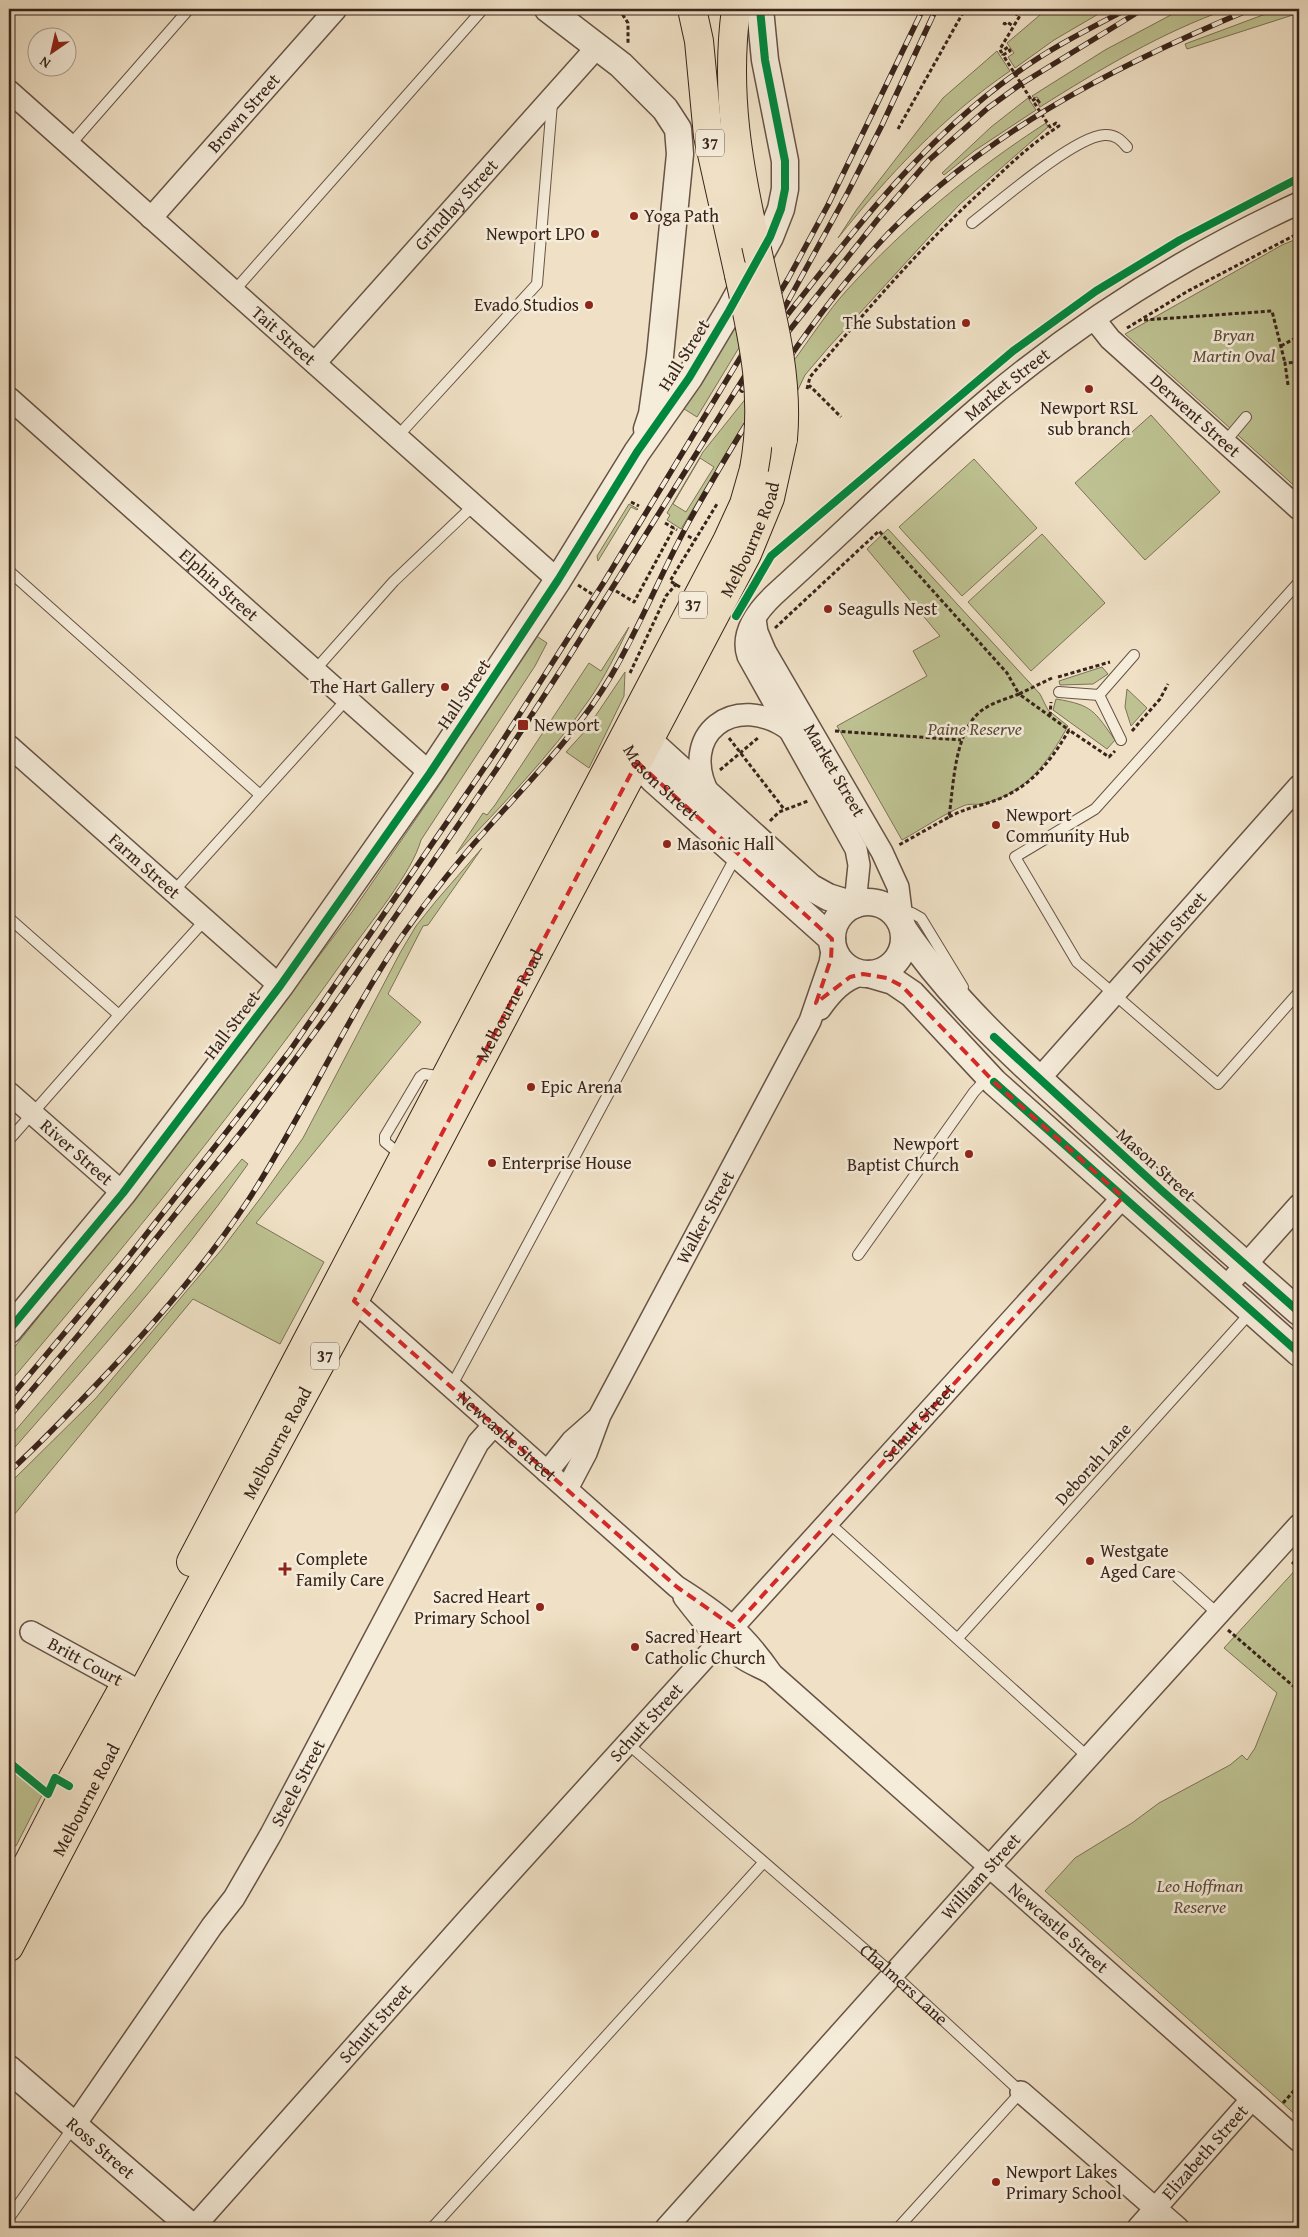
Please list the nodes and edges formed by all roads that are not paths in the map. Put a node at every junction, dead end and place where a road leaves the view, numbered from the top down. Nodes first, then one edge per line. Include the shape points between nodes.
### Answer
1 (189, 9) edge
2 (336, 9) edge
3 (483, 9) edge
4 (548, 9) edge
5 (576, 9) edge
6 (692, 9) edge
7 (736, 9) edge
8 (760, 9) edge
9 (598, 46) junction
10 (9, 91) edge
11 (552, 97) junction
12 (70, 146) junction
13 (1127, 148) dead end
14 (1299, 202) edge
15 (151, 218) junction
16 (972, 223) dead end
17 (234, 291) junction
18 (1095, 320) junction
19 (661, 349) junction
20 (698, 362) junction
21 (315, 364) junction
22 (9, 398) edge
23 (1246, 417) dead end
24 (397, 437) junction
25 (1224, 442) junction
26 (637, 452) junction
27 (474, 505) junction
28 (1299, 509) edge
29 (9, 571) edge
30 (567, 582) junction
31 (1299, 582) edge
32 (755, 618) junction
33 (1134, 654) road end
34 (315, 670) junction
35 (1059, 692) dead end
36 (1099, 694) junction
37 (346, 699) junction
38 (791, 731) junction
39 (1124, 738) road end
40 (9, 746) edge
41 (636, 747) junction
42 (430, 773) junction
43 (712, 785) junction
44 (1299, 786) edge
45 (259, 794) junction
46 (738, 853) junction
47 (174, 892) junction
48 (854, 904) junction
49 (9, 918) edge
50 (897, 918) junction
51 (205, 920) junction
52 (832, 942) junction
53 (866, 974) junction
54 (280, 986) junction
55 (1299, 992) edge
56 (1114, 995) junction
57 (119, 1015) junction
58 (810, 1021) junction
59 (988, 1076) junction
60 (1039, 1080) junction
61 (9, 1093) edge
62 (32, 1114) junction
63 (9, 1140) edge
64 (414, 1164) junction
65 (122, 1193) junction
66 (1123, 1196) junction
67 (1299, 1205) edge
68 (858, 1255) dead end
69 (1246, 1265) junction
70 (1225, 1288) junction
71 (346, 1294) junction
72 (1252, 1311) junction
73 (1299, 1312) edge
74 (9, 1330) edge
75 (1299, 1353) edge
76 (451, 1387) junction
77 (600, 1415) junction
78 (494, 1425) junction
79 (547, 1472) junction
80 (567, 1489) junction
81 (828, 1522) junction
82 (1299, 1525) edge
83 (1177, 1577) dead end
84 (1217, 1616) junction
85 (31, 1632) dead end
86 (728, 1634) junction
87 (958, 1638) junction
88 (134, 1688) junction
89 (628, 1744) junction
90 (1088, 1757) junction
91 (763, 1863) junction
92 (990, 1866) junction
93 (28, 1874) edge
94 (9, 1900) edge
95 (9, 1947) edge
96 (893, 1974) junction
97 (9, 2069) edge
98 (1021, 2092) junction
99 (1252, 2099) junction
100 (74, 2126) junction
101 (1299, 2141) edge
102 (1155, 2208) junction
103 (9, 2218) edge
104 (193, 2228) edge
105 (432, 2228) edge
106 (666, 2228) edge
107 (898, 2228) edge
108 (1138, 2228) edge
109 (1178, 2228) edge

1 - 12 lane
2 - 15 street, Brown Street
3 - 17 lane
4 - 9 street, Hall Street
5 - 9 street, Hall Street
6 - 41 main road, Melbourne Road / 37, bridge via 699,41 708,136 756,351 760,436 744,504
7 - 41 main road, Melbourne Road / 37, bridge via 731,55 733,121 744,192 782,372 782,438 770,498 756,536
8 - 20 street, Hall Street via 765,60 785,161 784,195 775,226 764,248
9 - 11 street, Grindlay Street
9 - 19 street, Hall Street via 665,109 680,136
10 - 12 street, Tait Street
11 - 21 street, Grindlay Street
11 - 24 lane via 537,284
12 - 15 street, Tait Street
13 - 16 lane via 1120,140 1106,134 1088,140 1056,159
14 - 18 street, Market Street via 1190,258
15 - 17 street, Tait Street
17 - 21 street, Tait Street
18 - 25 street, Derwent Street via 1110,339
18 - 32 street, Market Street via 988,400 774,594
19 - 20 street via 673,366 683,368
19 - 26 street, Hall Street via 652,414
20 - 26 street, Hall Street
21 - 24 street, Tait Street
22 - 34 street, Elphin Street
23 - 25 lane
24 - 27 street, Tait Street
25 - 28 street, Derwent Street
26 - 30 street, Hall Street
27 - 30 street, Tait Street
27 - 34 lane via 394,582
29 - 45 lane
30 - 42 street, Hall Street
31 - 56 lane via 1095,809 1015,857 1077,962
32 - 38 street, Market Street via 746,640 746,652
32 - 50 street, Market Street via 765,651 896,881
33 - 36 lane
34 - 37 street, Elphin Street
35 - 36 lane
36 - 39 lane
37 - 42 street, Elphin Street
37 - 45 lane
38 - 43 street via 770,718 752,714 735,716 718,724 706,738 701,754 701,772
38 - 48 street, Market Street via 858,854
40 - 47 street, Farm Street
41 - 43 street, Mason Street
41 - 46 street, Mason Street
41 - 64 main road, Melbourne Road / 37
41 - 64 main road, Melbourne Road / 37 via 445,1078
42 - 54 street, Hall Street
43 - 48 street, Mason Street via 810,887 828,897
44 - 56 street, Durkin Street
45 - 47 lane
46 - 52 street, Mason Street
46 - 76 lane
47 - 51 street, Farm Street
48 - 50 street via 869,902
48 - 52 street via 836,921
49 - 57 lane
50 - 53 street via 903,947 895,963 886,970
50 - 60 street, Mason Street via 922,957 946,986
51 - 54 street, Farm Street
51 - 57 lane
52 - 53 street via 843,964
52 - 58 street, Walker Street via 830,963
53 - 58 street, Walker Street via 842,984
53 - 59 street via 887,978 907,989
54 - 65 street, Hall Street
55 - 56 lane via 1218,1084
56 - 60 street, Durkin Street
57 - 62 lane
58 - 77 street, Walker Street
59 - 66 street
59 - 68 lane
60 - 69 street, Mason Street
61 - 62 street, River Street
62 - 63 lane
62 - 65 street, River Street
64 - 71 main road, Melbourne Road / 37
65 - 74 street, Hall Street
66 - 70 street
66 - 81 street, Schutt Street
67 - 69 street
69 - 70 street
69 - 73 street, Mason Street
70 - 72 street
71 - 76 street, Newcastle Street
71 - 88 main road, Melbourne Road / 37
72 - 75 street
72 - 87 lane, Deborah Lane
76 - 78 street, Newcastle Street
77 - 79 street, Walker Street via 572,1441
77 - 80 street, Walker Street via 586,1453
78 - 79 street, Newcastle Street
78 - 100 street, Steele Street via 478,1443 234,1898
79 - 80 street, Newcastle Street
80 - 86 street, Newcastle Street via 677,1587 704,1624
81 - 86 street, Schutt Street
81 - 87 lane
82 - 84 street, William Street
83 - 84 lane
84 - 90 street, William Street
85 - 88 street, Britt Court
86 - 89 street, Schutt Street
86 - 92 street, Newcastle Street via 742,1658 772,1674
87 - 90 lane
88 - 93 main road, Melbourne Road / 37 via 59,1803
89 - 91 lane, Chalmers Lane
89 - 104 street, Schutt Street
90 - 92 street, William Street
91 - 96 lane, Chalmers Lane
91 - 105 lane
92 - 96 street, William Street
92 - 99 street, Newcastle Street
93 - 94 main road, Melbourne Road / 37
93 - 95 main road, Melbourne Road / 37
96 - 98 lane, Chalmers Lane
96 - 106 street, William Street
97 - 100 street, Ross Street
98 - 102 street, Chalmers Lane
98 - 107 lane
99 - 101 street, Newcastle Street
99 - 102 street, Elizabeth Street
100 - 103 lane
100 - 104 street, Ross Street
102 - 108 street, Elizabeth Street
102 - 109 street, Chalmers Lane

